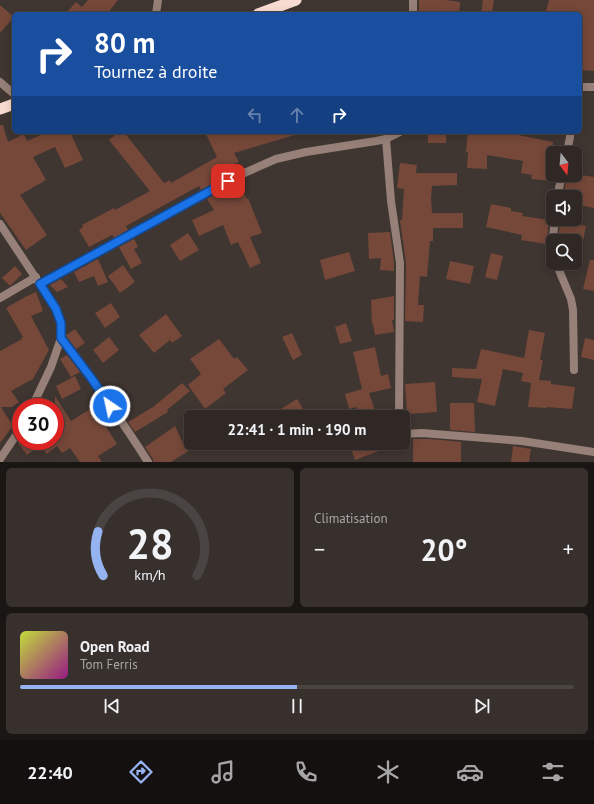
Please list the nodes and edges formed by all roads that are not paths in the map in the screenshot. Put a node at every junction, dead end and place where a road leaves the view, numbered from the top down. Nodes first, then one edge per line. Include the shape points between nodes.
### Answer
1 (158, 0) edge
2 (296, 0) edge
3 (413, 0) edge
4 (156, 12) edge
5 (263, 12) edge
6 (413, 12) edge
7 (0, 82) edge
8 (582, 87) edge
9 (594, 87) edge
10 (12, 92) edge
11 (12, 105) edge
12 (0, 109) edge
13 (396, 134) edge
14 (570, 134) edge
15 (386, 139) junction
16 (568, 146) edge
17 (0, 224) edge
18 (559, 270) edge
19 (36, 277) junction
20 (40, 284) junction
21 (0, 298) edge
22 (61, 338) junction
23 (574, 370) dead end
24 (36, 398) edge
25 (399, 410) edge
26 (410, 434) edge
27 (12, 441) edge
28 (594, 452) edge
29 (0, 459) edge
30 (148, 462) edge

1 - 4 street
2 - 5 highway
3 - 6 street
7 - 10 street
8 - 9 street
11 - 12 highway
13 - 15 street
14 - 16 street
15 - 20 street via 276,159 242,174
15 - 25 street via 400,263
17 - 19 street
18 - 23 street via 572,310
19 - 20 street
19 - 21 street
20 - 22 street via 56,309 61,323
22 - 24 street
22 - 30 street
26 - 28 street via 522,441
27 - 29 street

